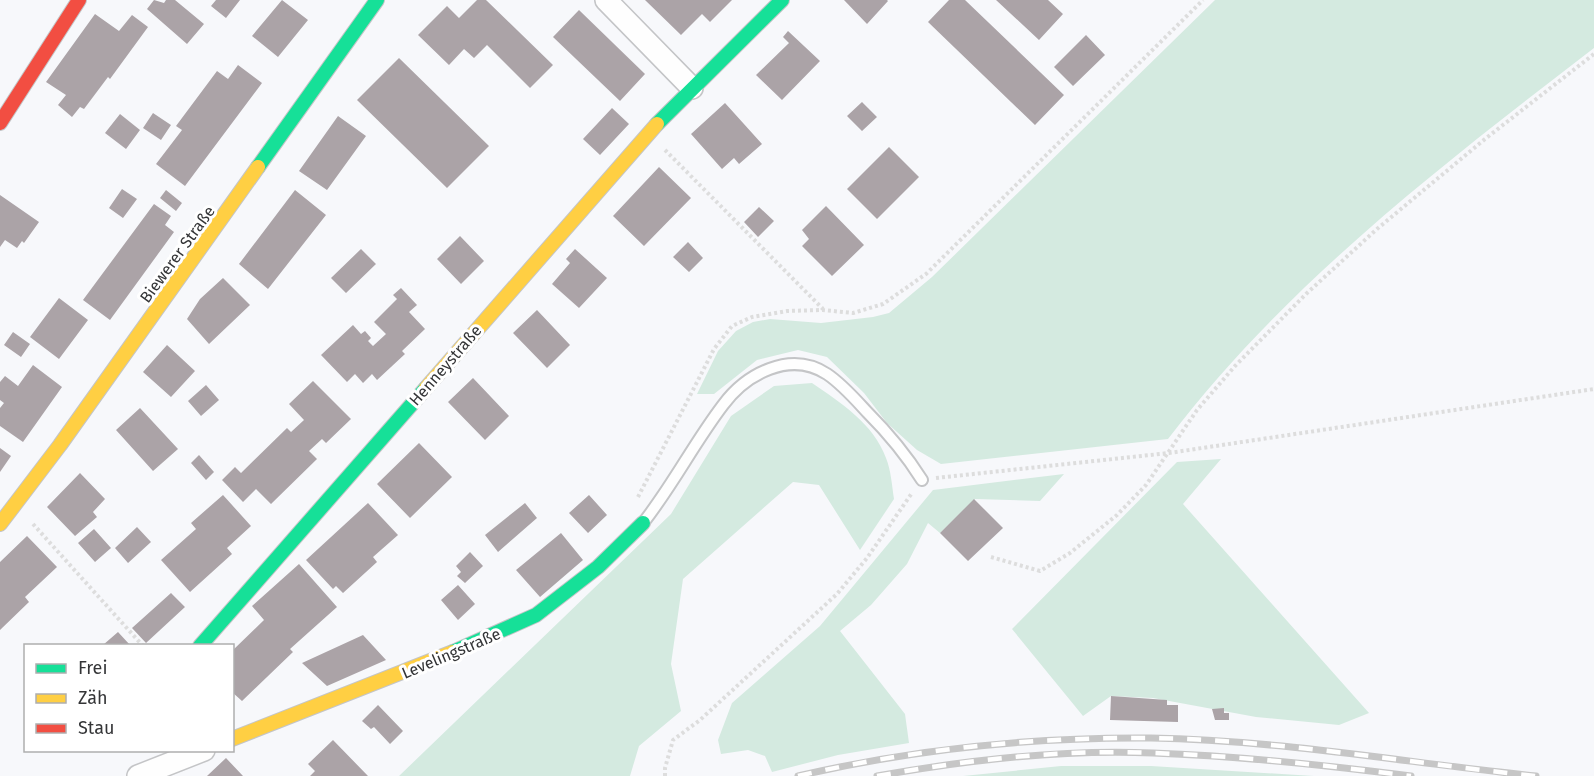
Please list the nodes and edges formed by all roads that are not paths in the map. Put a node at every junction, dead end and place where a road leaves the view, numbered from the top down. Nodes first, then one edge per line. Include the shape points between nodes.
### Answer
1 (79, 0) edge
2 (377, 0) edge
3 (606, 0) edge
4 (782, 0) edge
5 (693, 88) junction
6 (0, 123) edge
7 (922, 480) road end
8 (643, 523) joint
9 (0, 524) edge
10 (201, 644) edge
11 (234, 738) edge
12 (197, 752) edge
13 (147, 766) edge

1 - 6 street
2 - 9 street, Biewerer Straße
3 - 5 street
4 - 5 street, Henneystraße
5 - 10 street, Henneystraße via 648,133
7 - 8 lane via 902,448 826,373 782,365 753,376 723,404
8 - 11 street, Levelingstraße via 598,567 536,615 488,639
12 - 13 street

